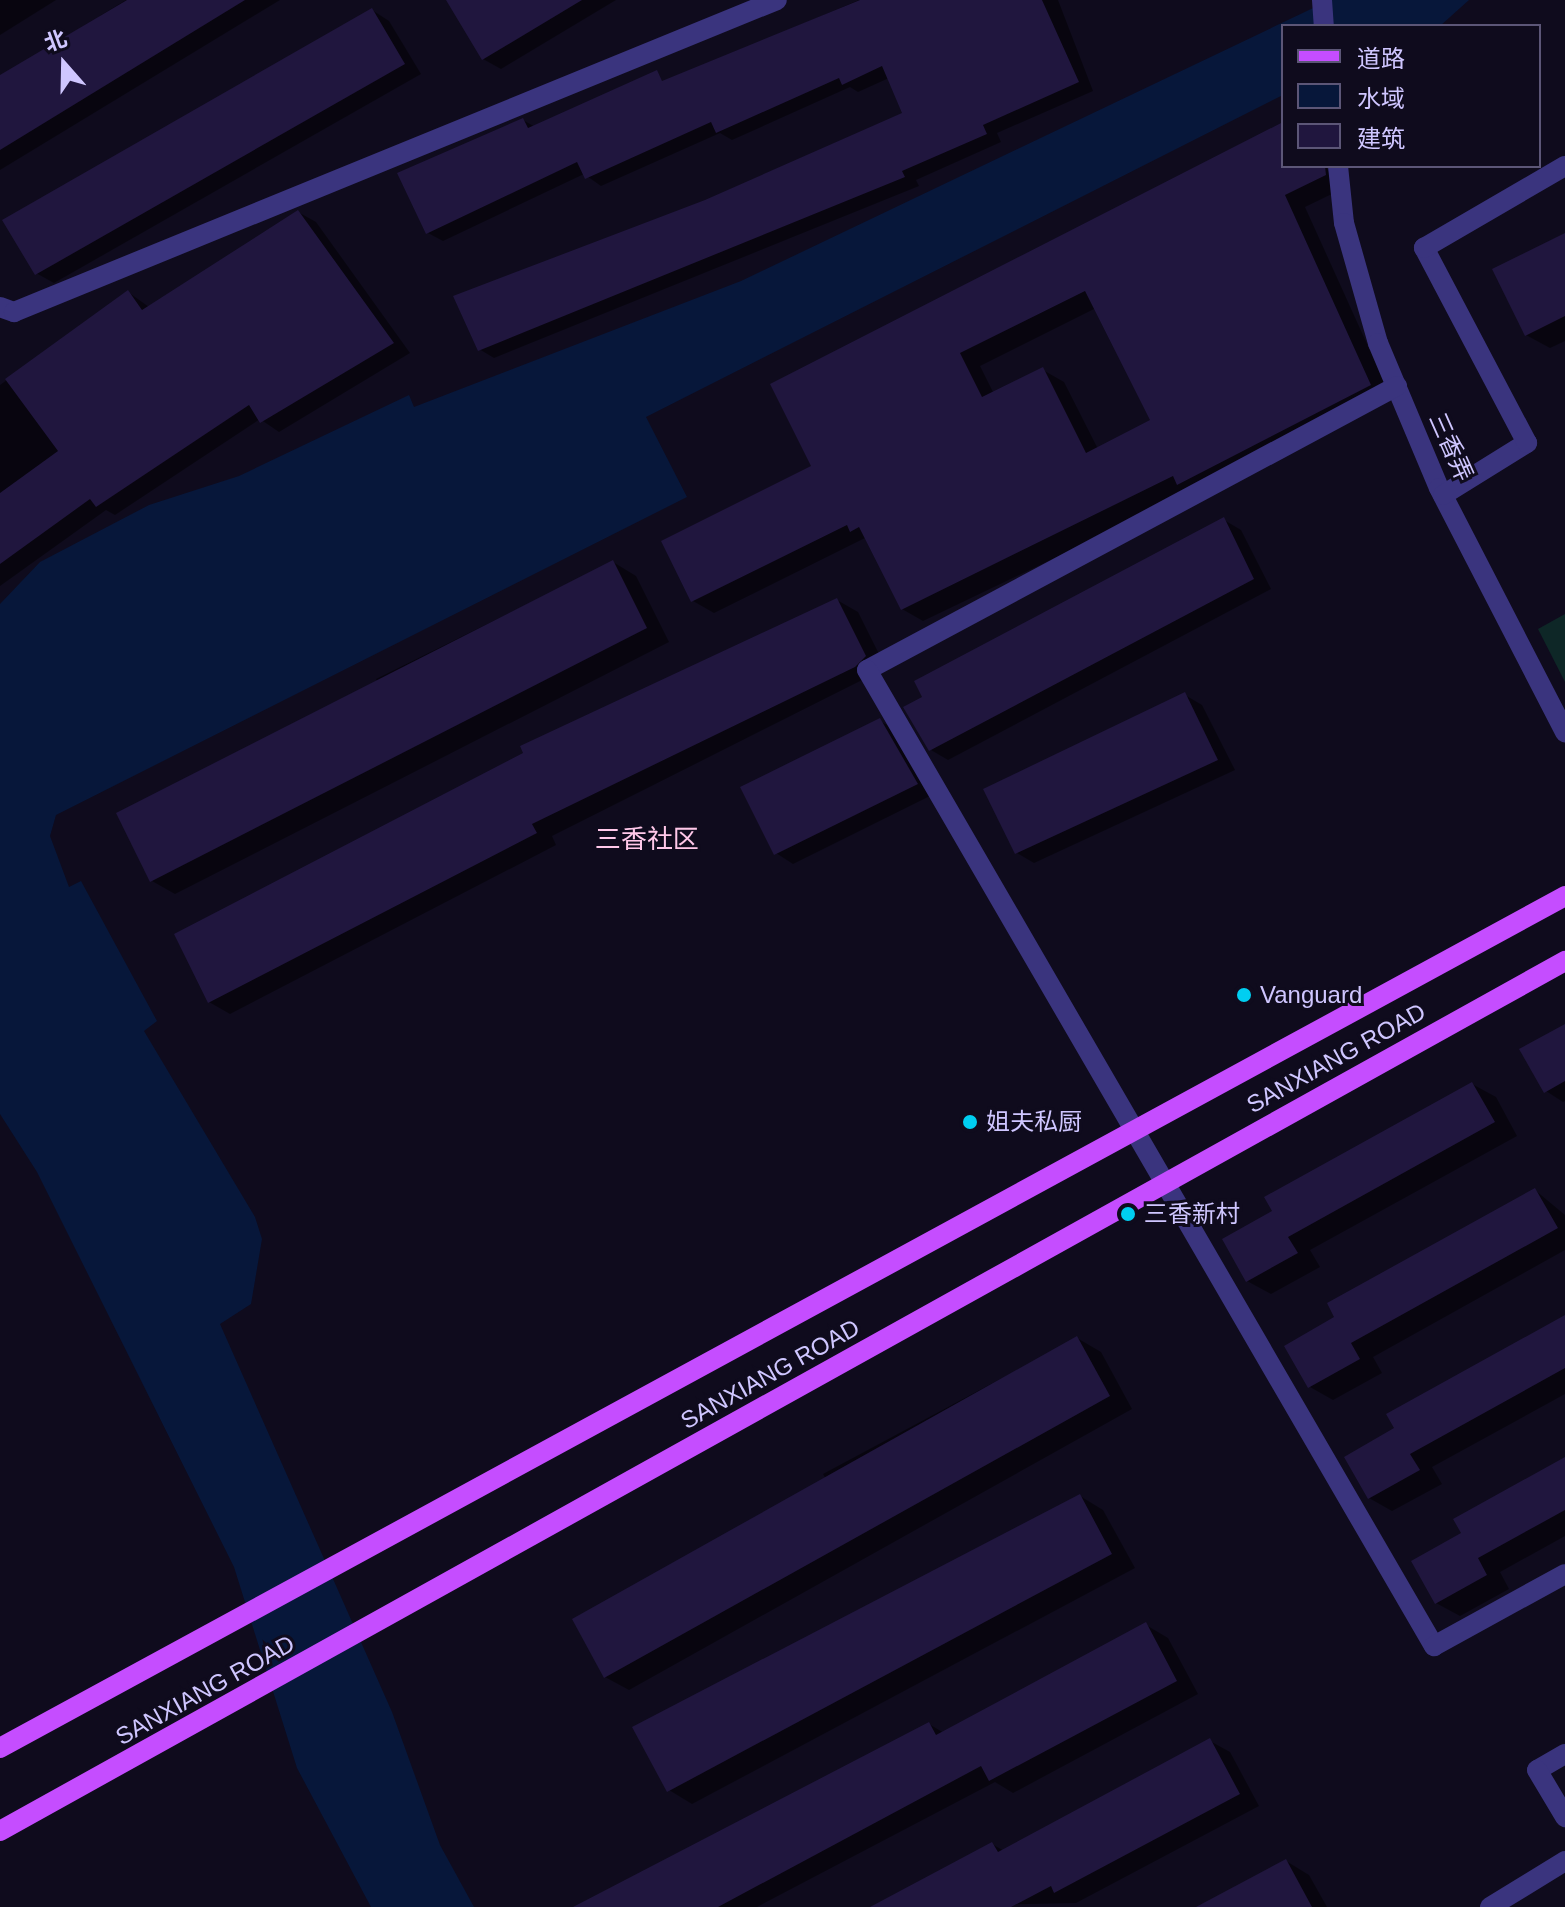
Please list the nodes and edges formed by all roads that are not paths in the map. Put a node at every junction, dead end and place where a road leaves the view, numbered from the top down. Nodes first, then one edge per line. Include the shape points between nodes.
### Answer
1 (777, 0) edge
2 (1322, 0) edge
3 (1324, 24) edge
4 (1565, 166) edge
5 (1338, 168) edge
6 (0, 307) edge
7 (1397, 386) junction
8 (1443, 495) junction
9 (1565, 732) edge
10 (1565, 896) edge
11 (1565, 961) edge
12 (1137, 1130) junction
13 (1168, 1180) junction
14 (1565, 1574) edge
15 (0, 1748) edge
16 (1565, 1754) edge
17 (1565, 1817) edge
18 (0, 1831) edge
19 (1565, 1861) edge
20 (1490, 1907) edge

1 - 6 street via 14,312
2 - 3 street
4 - 8 street via 1424,248 1527,443
5 - 7 street, 三香弄 via 1344,223
7 - 8 street, 三香弄
7 - 12 street via 867,670
8 - 9 street, 三香弄
10 - 12 main road, SANXIANG ROAD
11 - 13 main road, SANXIANG ROAD
12 - 13 street
12 - 15 main road, SANXIANG ROAD
13 - 14 street via 1434,1646
13 - 18 main road, SANXIANG ROAD via 262,1690
16 - 17 street via 1537,1770
19 - 20 street

